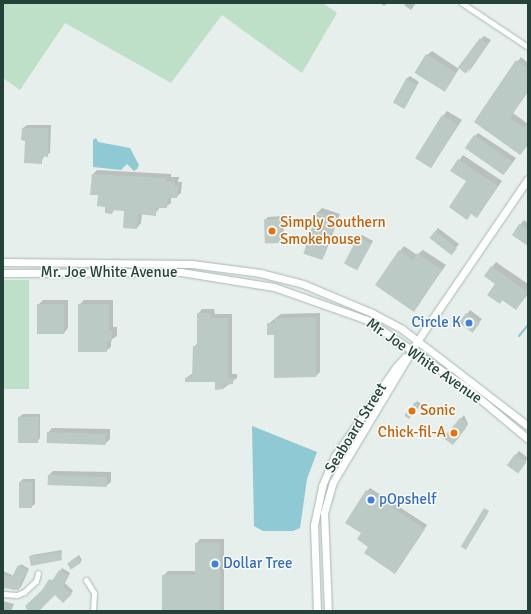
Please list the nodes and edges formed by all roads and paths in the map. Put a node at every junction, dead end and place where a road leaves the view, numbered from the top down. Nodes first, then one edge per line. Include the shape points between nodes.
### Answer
1 (462, 3) edge
2 (528, 47) edge
3 (528, 179) edge
4 (3, 262) edge
5 (3, 272) edge
6 (418, 340) junction
7 (413, 350) junction
8 (528, 426) edge
9 (528, 439) edge
10 (38, 573) dead end
11 (86, 580) dead end
12 (3, 594) edge
13 (93, 611) edge
14 (317, 611) edge
15 (328, 611) edge

1 - 2 street
3 - 6 main road, Seaboard Street
4 - 6 main road, Mr. Joe White Avenue via 192,264 260,273 303,284 363,309
5 - 7 main road, Mr. Joe White Avenue via 181,272 274,287 367,320
6 - 7 main road, Seaboard Street
6 - 8 main road, Mr. Joe White Avenue
7 - 9 main road, Mr. Joe White Avenue via 467,388
7 - 14 main road, Seaboard Street via 396,367 339,450 322,486 314,525
7 - 15 main road, Seaboard Street via 333,482 324,513
10 - 12 street via 36,580 24,592 17,595
11 - 13 street via 94,593

